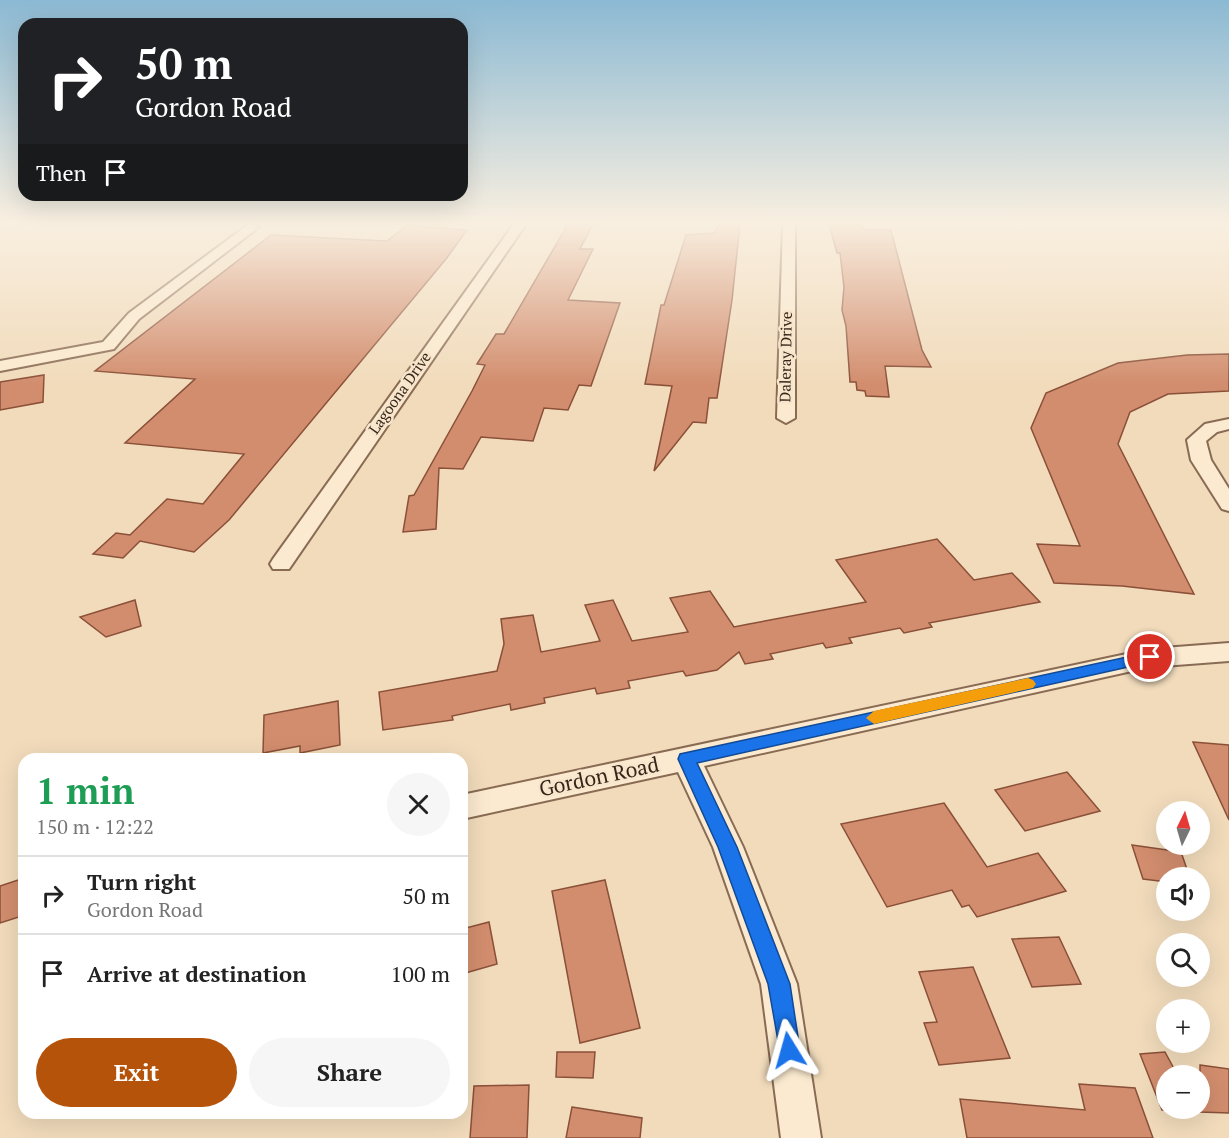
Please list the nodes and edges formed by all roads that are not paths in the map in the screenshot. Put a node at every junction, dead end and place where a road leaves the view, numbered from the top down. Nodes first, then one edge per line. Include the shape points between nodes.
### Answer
1 (186, 277) edge
2 (483, 277) edge
3 (788, 277) edge
4 (0, 366) edge
5 (786, 418) dead end
6 (1229, 424) edge
7 (1229, 505) edge
8 (281, 564) dead end
9 (1229, 652) edge
10 (686, 759) junction
11 (468, 806) edge
12 (801, 1138) edge

1 - 4 street via 134,316 108,346
2 - 8 street, Lagoona Drive
3 - 5 street, Daleray Drive
6 - 7 street via 1211,428 1196,440 1201,460
9 - 10 street, Gordon Road via 1150,657
10 - 11 street, Gordon Road
10 - 12 street via 728,847 779,984

